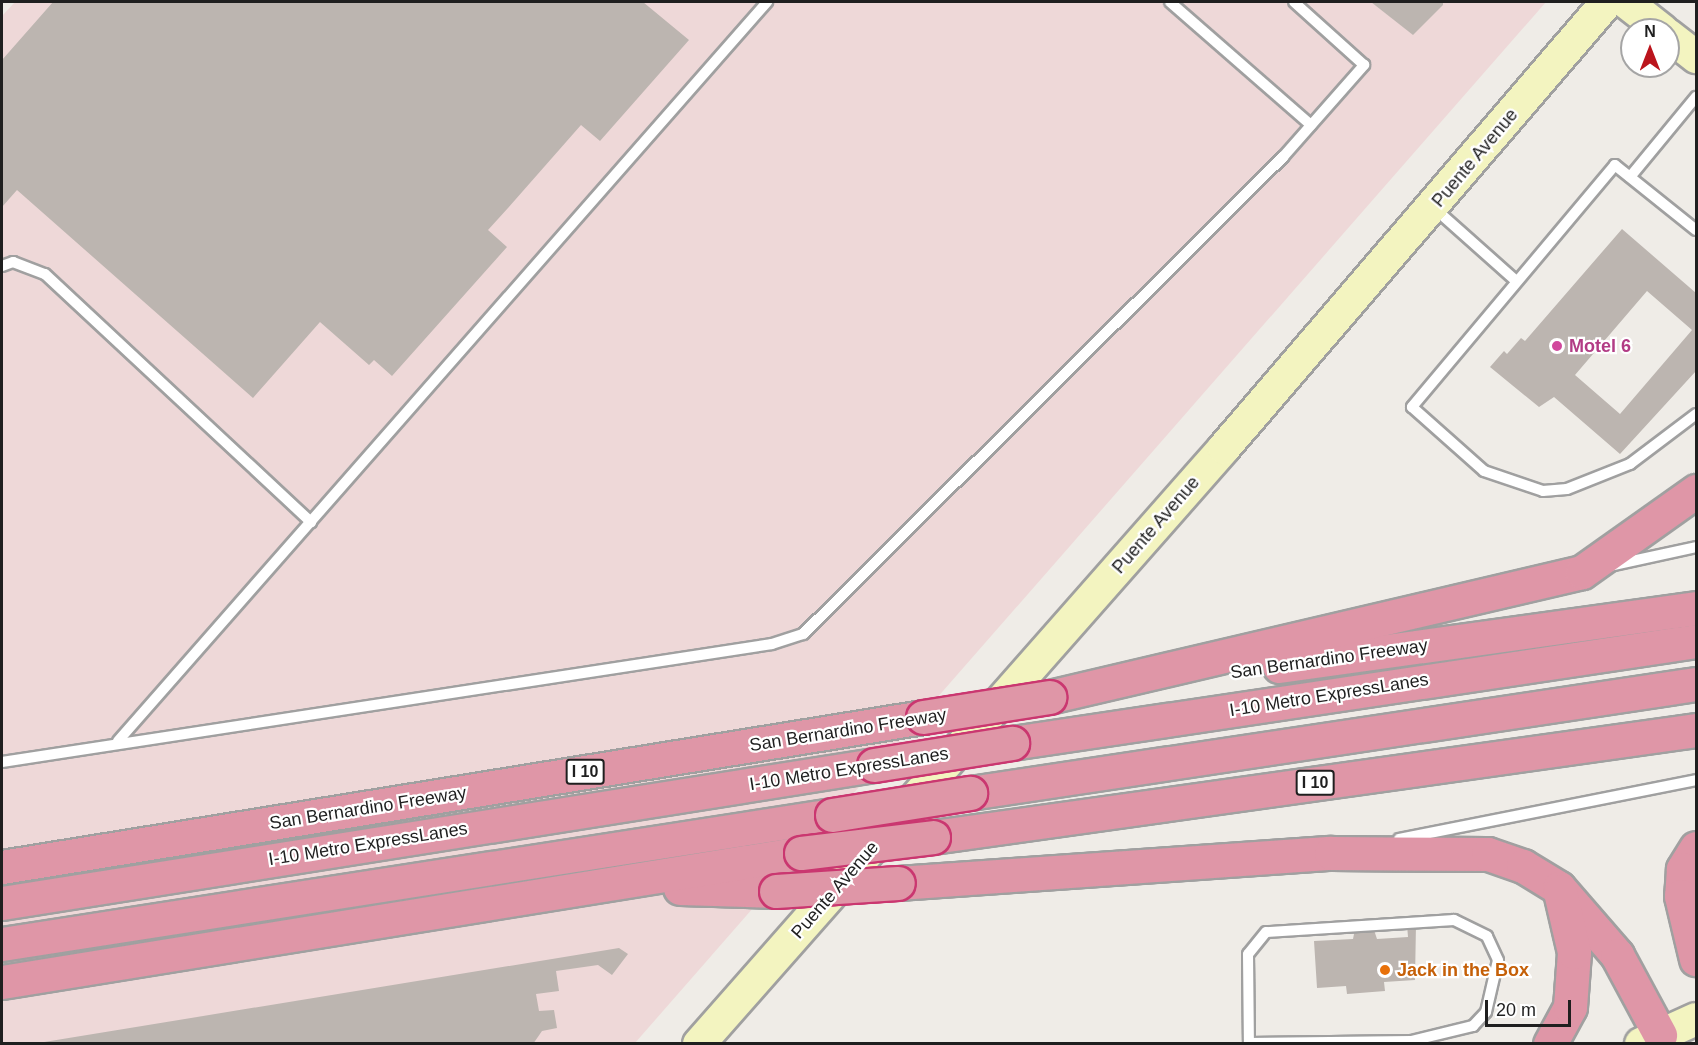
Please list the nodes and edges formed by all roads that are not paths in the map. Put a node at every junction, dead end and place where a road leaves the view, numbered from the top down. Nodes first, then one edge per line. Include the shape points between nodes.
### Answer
1 (767, 2) edge
2 (1170, 2) edge
3 (1294, 2) edge
4 (1607, 2) edge
5 (1626, 2) edge
6 (1647, 18) edge
7 (1680, 44) edge
8 (1696, 57) edge
9 (1696, 97) edge
10 (1311, 125) junction
11 (1630, 177) junction
12 (1433, 207) junction
13 (1696, 230) edge
14 (2, 266) edge
15 (1516, 281) junction
16 (1696, 414) edge
17 (1696, 491) edge
18 (311, 522) junction
19 (1696, 548) edge
20 (1582, 572) junction
21 (1696, 608) edge
22 (1696, 641) edge
23 (1696, 684) edge
24 (1049, 697) junction
25 (1696, 730) edge
26 (118, 741) junction
27 (2, 762) edge
28 (1696, 780) edge
29 (1696, 848) edge
30 (1330, 852) junction
31 (2, 867) edge
32 (612, 886) junction
33 (1559, 888) junction
34 (2, 903) edge
35 (2, 944) edge
36 (1696, 959) edge
37 (2, 982) edge
38 (1696, 1019) edge
39 (1650, 1039) edge
40 (1411, 1042) edge
41 (1249, 1043) edge
42 (699, 1044) edge
43 (1551, 1044) edge

1 - 18 lane
2 - 10 lane
3 - 10 lane via 1364,65
4 - 12 main road, Puente Avenue
5 - 6 main road
7 - 8 main road
9 - 11 lane
10 - 26 lane via 803,634 771,644
11 - 13 lane
11 - 15 lane via 1615,165
12 - 15 lane
12 - 42 main road, Puente Avenue
14 - 18 lane via 13,262 45,274
15 - 16 lane via 1412,407 1484,471 1543,491 1567,489 1630,464
17 - 20 highway
18 - 26 lane
19 - 20 lane
20 - 24 highway
21 - 24 highway, San Bernardino Freeway / I 10
22 - 34 highway, I-10 Metro ExpressLanes, bridge via 1012,743
23 - 35 highway, bridge
24 - 31 highway, San Bernardino Freeway / I 10, bridge
25 - 32 highway, I 10, bridge via 801,852
26 - 27 lane
28 - 30 lane
29 - 36 highway via 1683,869 1681,896
30 - 32 highway, bridge via 776,891
30 - 33 highway via 1488,854 1523,866
32 - 37 highway, I 10
33 - 39 highway via 1617,954
33 - 43 highway via 1574,952 1570,1007
38 - 39 main road
40 - 41 lane
40 - 41 lane via 1473,1026 1486,1012 1498,960 1487,936 1454,920 1266,932 1248,954

